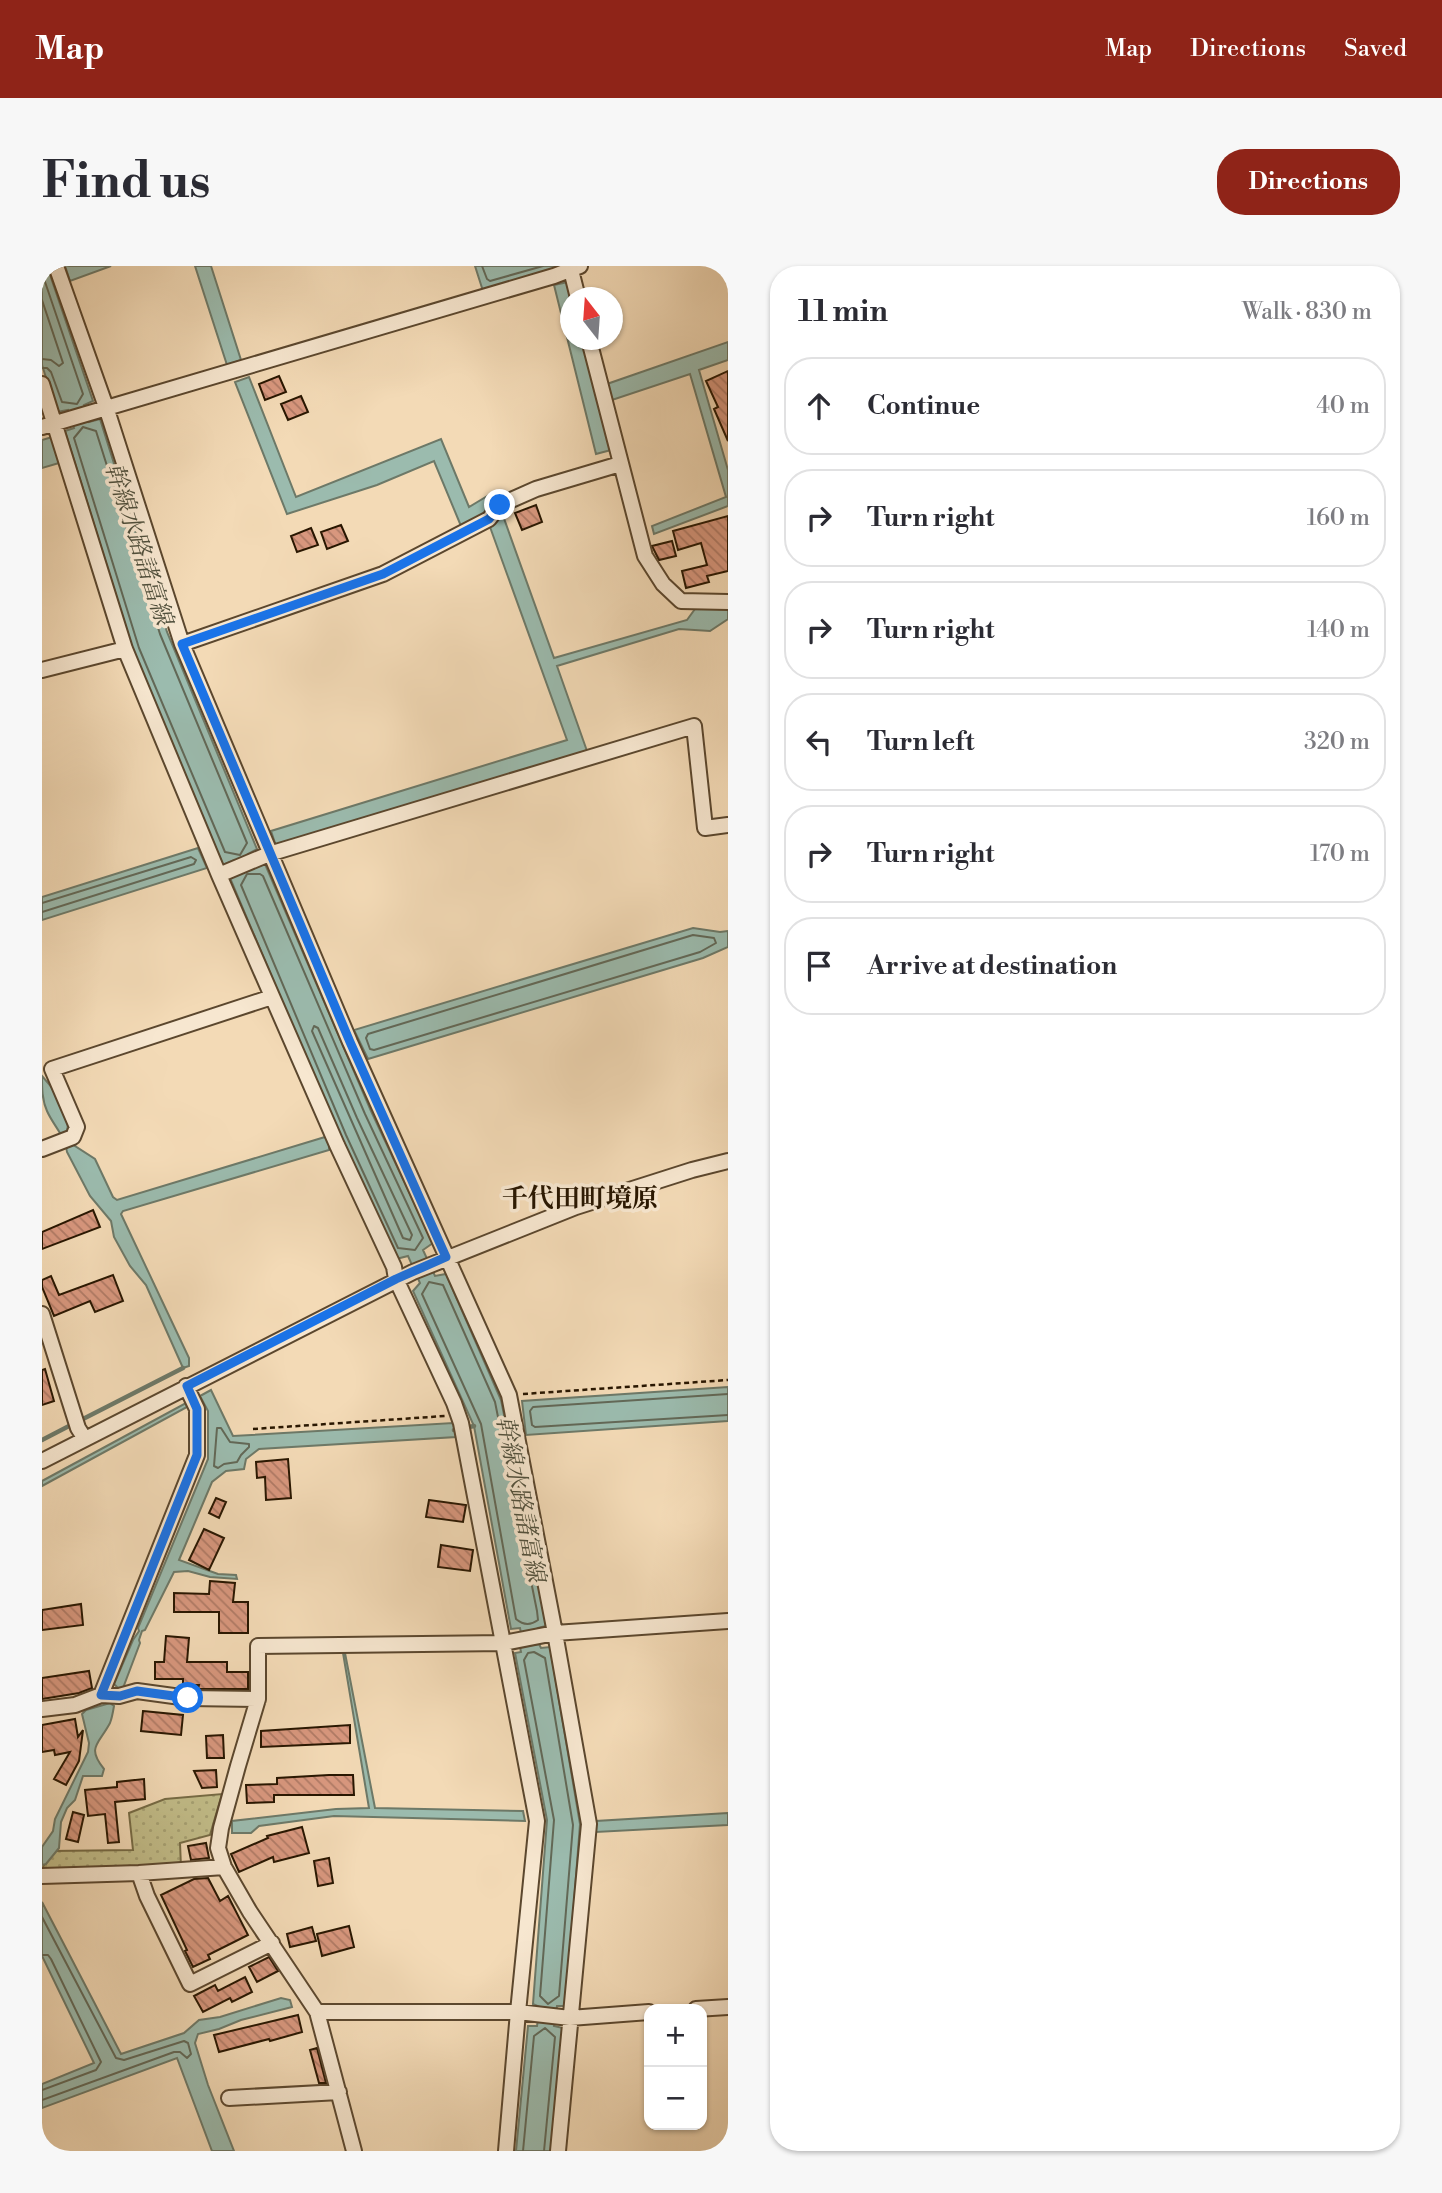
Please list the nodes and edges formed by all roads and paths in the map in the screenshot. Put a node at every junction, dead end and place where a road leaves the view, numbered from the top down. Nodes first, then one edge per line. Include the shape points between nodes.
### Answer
1 (56, 266) edge
2 (568, 270) edge
3 (574, 287) edge
4 (592, 350) edge
5 (42, 384) edge
6 (106, 407) junction
7 (55, 423) edge
8 (620, 464) junction
9 (728, 602) edge
10 (182, 644) junction
11 (125, 649) junction
12 (42, 670) edge
13 (728, 825) edge
14 (269, 853) junction
15 (219, 875) junction
16 (272, 997) junction
17 (42, 1149) edge
18 (728, 1161) edge
19 (446, 1257) junction
20 (396, 1279) junction
21 (42, 1314) edge
22 (46, 1338) edge
23 (728, 1380) edge
24 (187, 1386) junction
25 (509, 1395) junction
26 (461, 1423) junction
27 (253, 1429) dead end
28 (85, 1439) junction
29 (42, 1461) edge
30 (728, 1621) edge
31 (550, 1634) junction
32 (508, 1642) junction
33 (101, 1695) junction
34 (258, 1699) junction
35 (42, 1709) edge
36 (224, 1867) junction
37 (139, 1873) junction
38 (42, 1876) edge
39 (272, 1943) junction
40 (728, 2007) edge
41 (707, 2008) edge
42 (317, 2012) junction
43 (644, 2012) edge
44 (525, 2013) junction
45 (565, 2017) junction
46 (339, 2092) junction
47 (229, 2098) dead end
48 (354, 2151) edge
49 (506, 2151) edge
50 (558, 2151) edge

1 - 6 street
2 - 3 street
2 - 6 street
4 - 8 street
5 - 7 street
6 - 7 street
6 - 10 street
7 - 11 street
8 - 9 street via 645,556 663,584 681,601
8 - 10 street via 536,489 500,505 489,519 383,574
10 - 14 street
11 - 12 street
11 - 15 street
13 - 14 street via 705,828 694,726
14 - 15 street
14 - 19 street
15 - 16 street
16 - 17 street via 52,1069 77,1127 67,1140
16 - 20 street
18 - 19 street via 576,1207
19 - 20 street
19 - 25 street
20 - 24 street
20 - 26 street
21 - 22 street
22 - 28 street
23 - 25 path
24 - 28 street
24 - 33 street via 197,1409 197,1455
25 - 31 street
26 - 27 path
26 - 32 street
28 - 29 street
30 - 31 street
31 - 32 street
31 - 45 street via 589,1824
32 - 34 street via 258,1646
32 - 44 street via 537,1821
33 - 34 street via 137,1691 188,1698
33 - 35 street via 75,1705
34 - 36 street via 221,1828 218,1848
36 - 37 street
36 - 39 street
37 - 38 street
37 - 39 street via 190,1984
39 - 42 street
40 - 41 street
42 - 44 street
42 - 46 street
43 - 45 street
44 - 45 street
44 - 49 street
45 - 50 street
46 - 47 street
46 - 48 street

